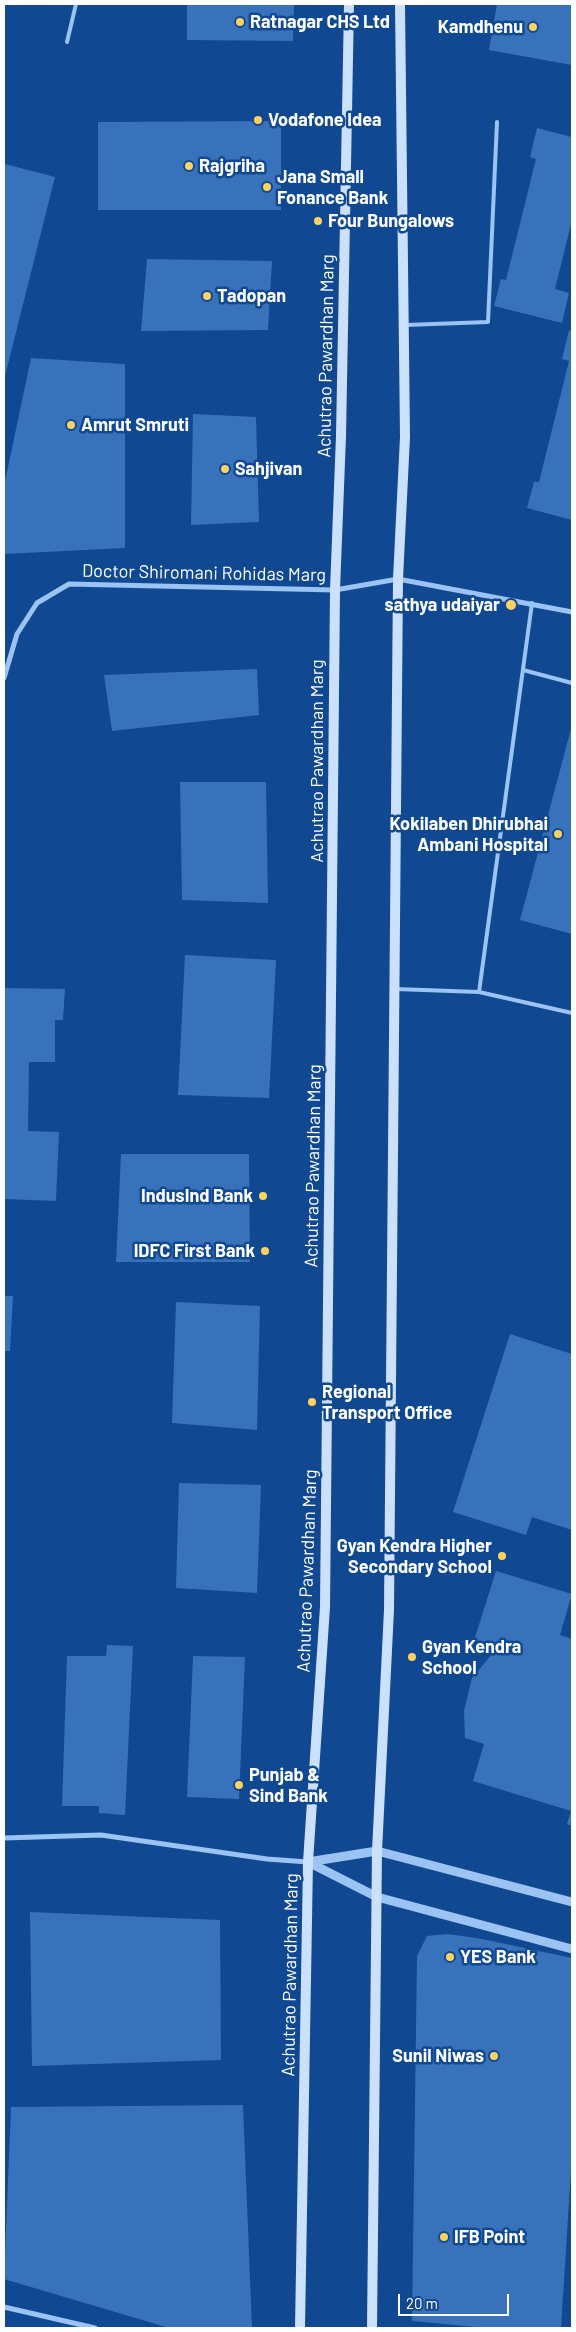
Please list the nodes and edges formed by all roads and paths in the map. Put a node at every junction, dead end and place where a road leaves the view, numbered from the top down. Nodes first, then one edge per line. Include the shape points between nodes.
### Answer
1 (76, 4) edge
2 (349, 4) edge
3 (400, 4) edge
4 (67, 42) dead end
5 (497, 122) dead end
6 (403, 325) junction
7 (398, 579) junction
8 (334, 590) junction
9 (532, 603) junction
10 (572, 612) edge
11 (523, 670) junction
12 (4, 678) edge
13 (572, 683) edge
14 (395, 989) junction
15 (479, 992) junction
16 (572, 1013) edge
17 (4, 1838) edge
18 (377, 1850) junction
19 (308, 1862) junction
20 (377, 1897) junction
21 (572, 1902) edge
22 (572, 1949) edge
23 (4, 2307) edge
24 (95, 2328) edge
25 (300, 2328) edge
26 (372, 2328) edge

1 - 4 lane
2 - 8 main road, Achutrao Pawardhan Marg via 342,426
3 - 6 main road
5 - 6 lane via 488,322
6 - 7 main road via 405,438
7 - 8 street, Doctor Shiromani Rohidas Marg
7 - 9 street, Doctor Shiromani Rohidas Marg
7 - 14 main road
8 - 12 street, Doctor Shiromani Rohidas Marg via 69,584 37,603 17,634
8 - 19 main road, Achutrao Pawardhan Marg via 325,1607
9 - 10 street, Doctor Shiromani Rohidas Marg
9 - 11 lane
11 - 13 lane
11 - 15 lane
14 - 15 lane
14 - 18 main road via 389,1610
15 - 16 lane
17 - 19 street via 101,1835
18 - 19 street
18 - 20 main road
18 - 21 street
19 - 20 street
19 - 25 main road, Achutrao Pawardhan Marg
20 - 22 street
20 - 26 main road
23 - 24 street

